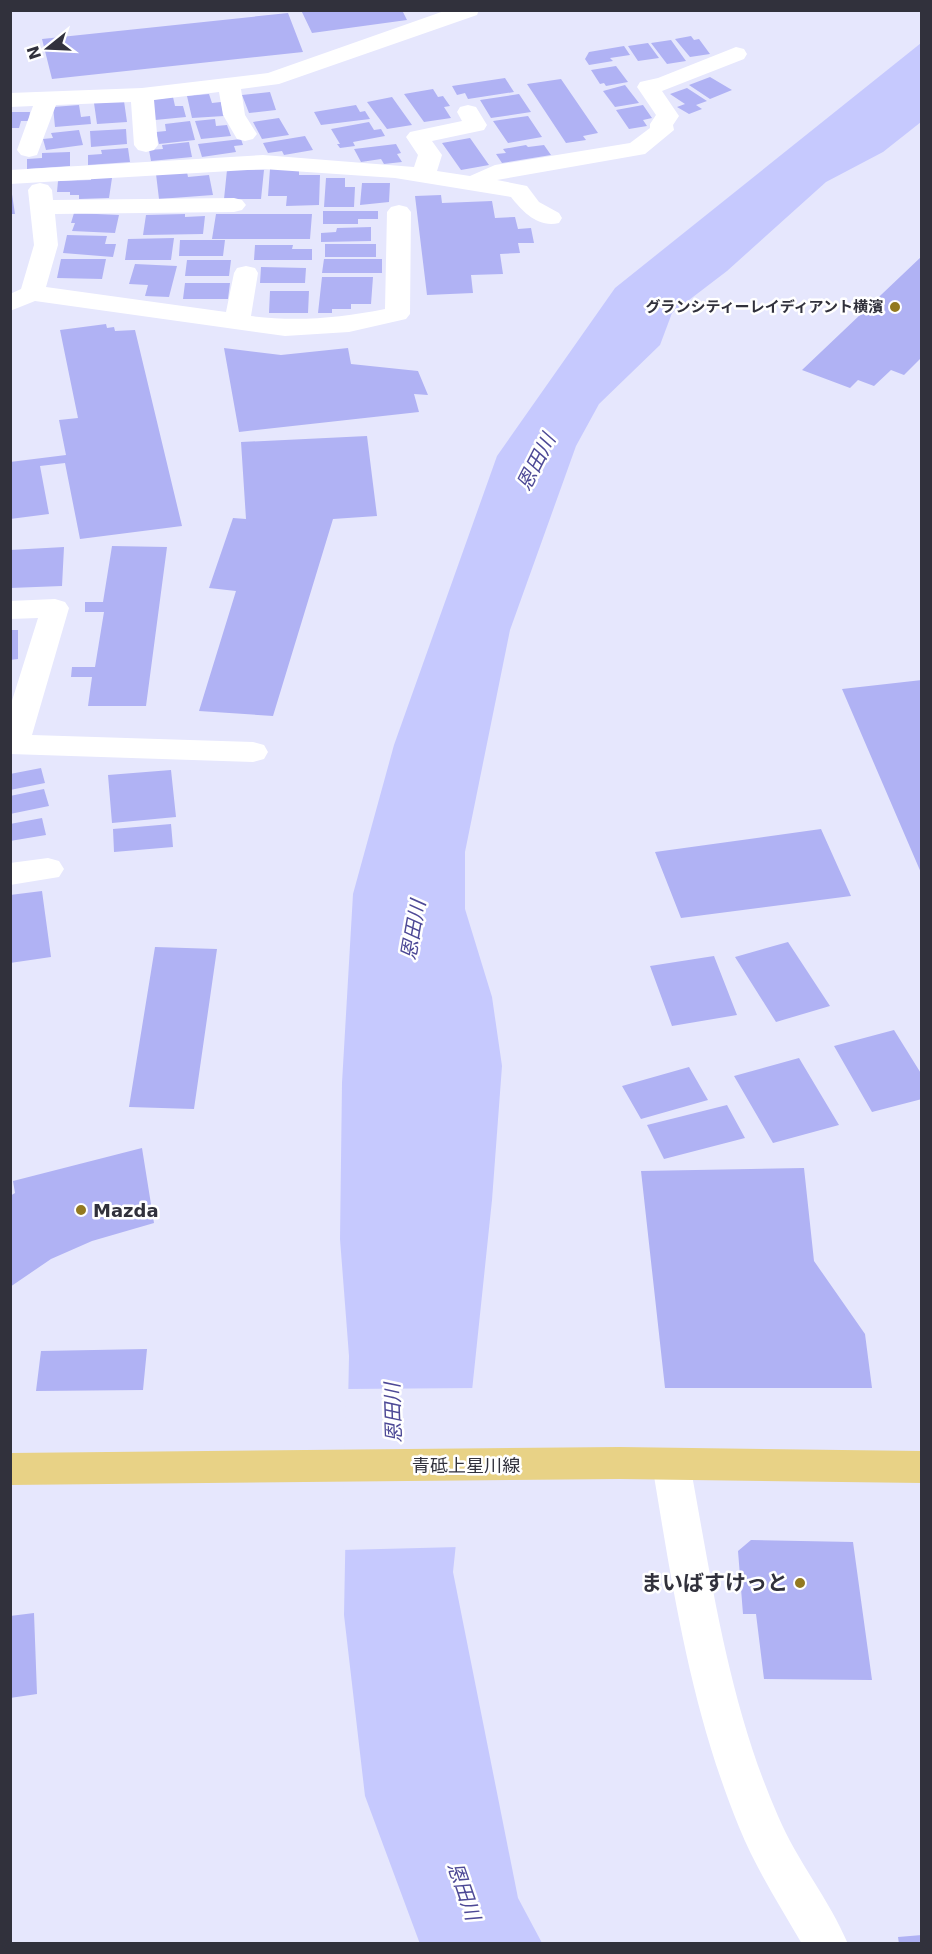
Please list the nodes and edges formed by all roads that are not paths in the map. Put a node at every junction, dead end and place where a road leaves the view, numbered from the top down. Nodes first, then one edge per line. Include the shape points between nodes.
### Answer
1 (469, 10) edge
2 (729, 64) dead end
3 (229, 85) junction
4 (142, 95) junction
5 (47, 98) junction
6 (10, 100) edge
7 (468, 112) dead end
8 (245, 134) dead end
9 (146, 145) dead end
10 (29, 150) dead end
11 (423, 176) junction
12 (10, 177) edge
13 (472, 183) junction
14 (234, 205) dead end
15 (399, 212) dead end
16 (550, 218) dead end
17 (246, 273) dead end
18 (21, 298) edge
19 (237, 321) junction
20 (10, 610) edge
21 (12, 745) edge
22 (253, 752) dead end
23 (48, 869) dead end
24 (10, 874) edge
25 (671, 1464) junction
26 (921, 1467) edge
27 (10, 1470) edge
28 (825, 1944) edge

1 - 3 street via 271,79
2 - 13 street via 648,87 668,116 661,124 662,130 637,149 607,163 495,172
3 - 4 street
3 - 8 street via 234,115
4 - 5 street
4 - 9 street
5 - 6 street
5 - 10 street
7 - 11 street via 476,125 418,137 430,155
11 - 12 street via 263,162
11 - 13 street
13 - 16 street via 519,191 531,207
14 - 18 street via 40,199 46,246
15 - 19 street via 396,314 349,324 285,328
17 - 19 street
18 - 19 street
20 - 21 street via 55,608
21 - 22 street
23 - 24 street
25 - 26 main road, 青砥上星川線
25 - 27 main road, 青砥上星川線
25 - 28 street via 701,1636 726,1734 760,1827

